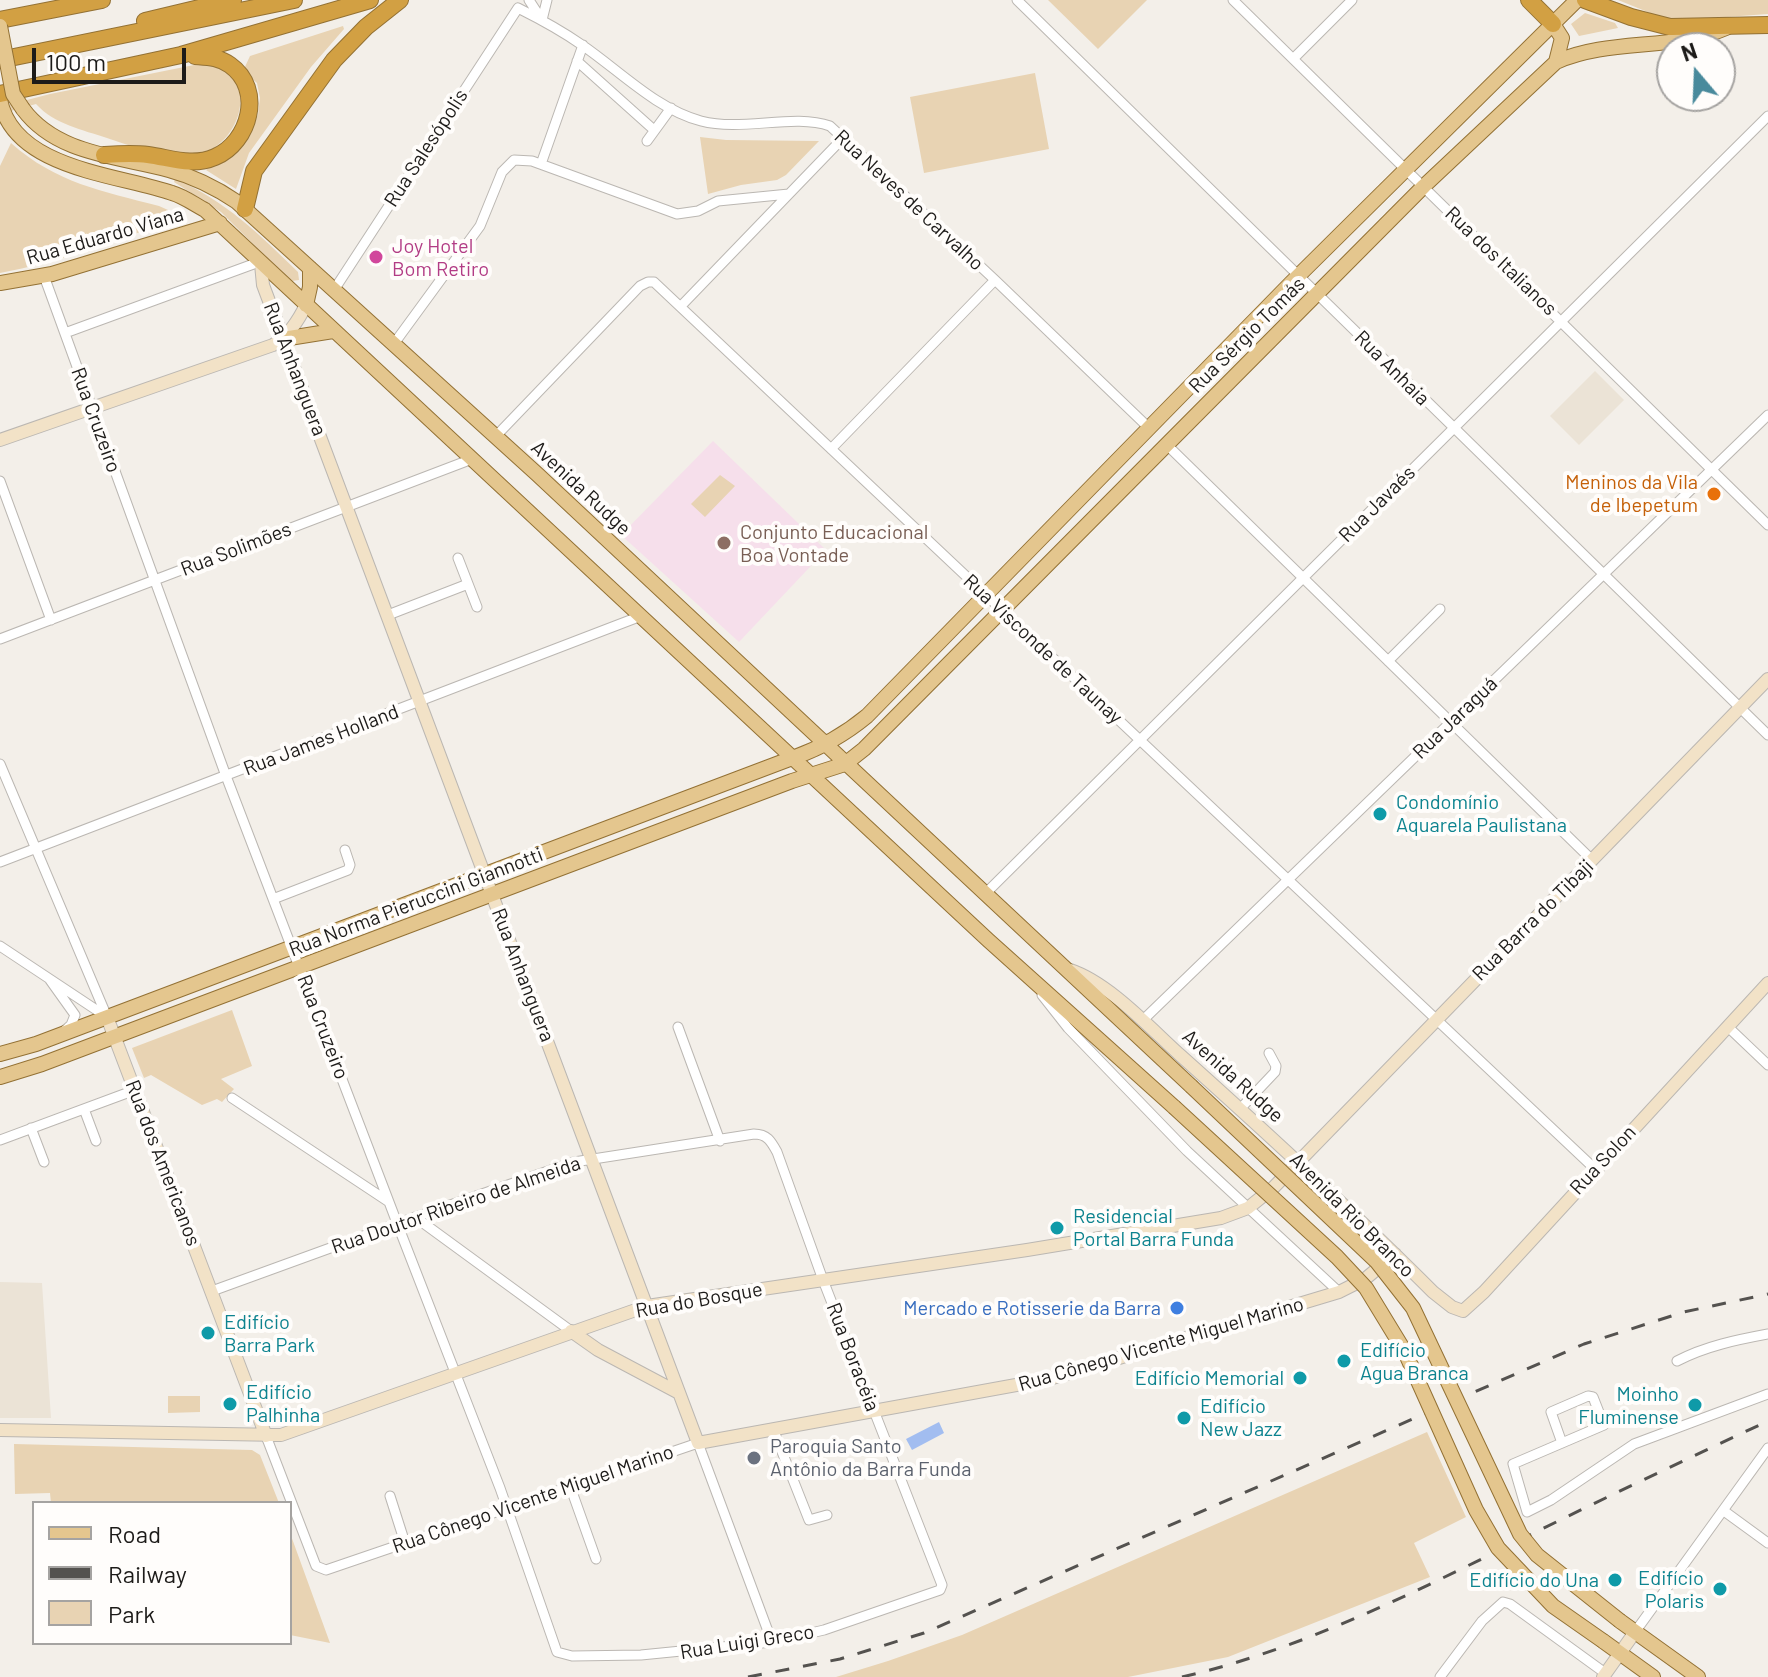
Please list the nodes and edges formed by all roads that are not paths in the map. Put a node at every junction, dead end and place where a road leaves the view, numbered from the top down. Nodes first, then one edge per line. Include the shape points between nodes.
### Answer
1 (102, 0) edge
2 (233, 0) edge
3 (294, 0) edge
4 (370, 0) edge
5 (400, 0) edge
6 (547, 0) edge
7 (1017, 0) edge
8 (1233, 0) edge
9 (1352, 0) edge
10 (1529, 0) edge
11 (1577, 0) edge
12 (1585, 0) edge
13 (524, 3) edge
14 (542, 20) junction
15 (0, 23) edge
16 (1553, 24) junction
17 (1768, 25) edge
18 (1727, 27) junction
19 (120, 36) junction
20 (583, 45) junction
21 (181, 55) junction
22 (1293, 59) junction
23 (0, 60) edge
24 (577, 61) junction
25 (1556, 62) junction
26 (671, 108) junction
27 (1, 109) edge
28 (1768, 116) edge
29 (654, 130) junction
30 (844, 137) junction
31 (647, 141) dead end
32 (104, 155) junction
33 (541, 164) junction
34 (1407, 170) junction
35 (1424, 186) junction
36 (789, 194) junction
37 (245, 209) junction
38 (220, 223) junction
39 (260, 263) junction
40 (310, 268) junction
41 (1299, 275) junction
42 (44, 276) junction
43 (995, 280) junction
44 (0, 283) edge
45 (334, 290) junction
46 (1317, 293) junction
47 (306, 305) junction
48 (681, 306) junction
49 (1562, 320) junction
50 (333, 331) junction
51 (65, 333) junction
52 (283, 339) junction
53 (393, 345) junction
54 (92, 407) junction
55 (1768, 415) edge
56 (1149, 428) junction
57 (1453, 428) junction
58 (496, 436) junction
59 (0, 440) edge
60 (1166, 444) junction
61 (831, 449) junction
62 (472, 459) junction
63 (1712, 470) junction
64 (0, 481) edge
65 (347, 507) junction
66 (1768, 525) edge
67 (458, 558) dead end
68 (1604, 573) junction
69 (1303, 577) junction
70 (154, 581) junction
71 (468, 584) junction
72 (985, 595) junction
73 (477, 607) dead end
74 (1440, 609) dead end
75 (1002, 611) junction
76 (388, 615) junction
77 (641, 616) junction
78 (51, 620) junction
79 (0, 639) edge
80 (1388, 661) junction
81 (1768, 679) edge
82 (421, 701) junction
83 (1740, 707) junction
84 (1450, 722) junction
85 (1768, 735) edge
86 (1139, 739) junction
87 (826, 746) junction
88 (795, 757) junction
89 (0, 764) edge
90 (845, 764) junction
91 (813, 774) junction
92 (226, 776) junction
93 (36, 849) junction
94 (345, 850) dead end
95 (1592, 860) junction
96 (0, 862) edge
97 (485, 874) junction
98 (1289, 880) junction
99 (987, 892) junction
100 (492, 894) junction
101 (273, 899) junction
102 (0, 946) edge
103 (293, 947) junction
104 (300, 967) junction
105 (1067, 969) junction
106 (1032, 978) junction
107 (50, 980) junction
108 (1768, 983) edge
109 (107, 1017) junction
110 (1436, 1018) junction
111 (1142, 1021) junction
112 (1727, 1026) junction
113 (678, 1027) dead end
114 (57, 1036) junction
115 (114, 1037) junction
116 (1269, 1053) dead end
117 (0, 1054) edge
118 (1768, 1065) edge
119 (0, 1077) edge
120 (1191, 1086) joint
121 (135, 1090) junction
122 (232, 1098) dead end
123 (84, 1109) junction
124 (1240, 1109) junction
125 (31, 1128) junction
126 (754, 1134) joint
127 (0, 1140) edge
128 (96, 1141) dead end
129 (720, 1141) junction
130 (593, 1159) junction
131 (1298, 1161) junction
132 (44, 1162) dead end
133 (1595, 1169) junction
134 (389, 1202) junction
135 (1248, 1208) junction
136 (415, 1217) junction
137 (397, 1223) junction
138 (1395, 1254) junction
139 (823, 1280) junction
140 (212, 1291) junction
141 (1339, 1292) junction
142 (1433, 1292) joint
143 (647, 1306) junction
144 (603, 1320) junction
145 (571, 1331) junction
146 (1768, 1334) edge
147 (598, 1350) junction
148 (1677, 1361) dead end
149 (456, 1373) junction
150 (679, 1393) junction
151 (1768, 1394) edge
152 (873, 1411) junction
153 (773, 1429) junction
154 (0, 1430) edge
155 (266, 1436) junction
156 (698, 1443) junction
157 (1562, 1443) junction
158 (1768, 1448) edge
159 (570, 1486) junction
160 (390, 1496) dead end
161 (291, 1501) edge
162 (292, 1504) edge
163 (507, 1508) junction
164 (1724, 1511) junction
165 (827, 1515) dead end
166 (405, 1543) junction
167 (1768, 1543) edge
168 (596, 1559) dead end
169 (316, 1566) joint
170 (940, 1590) joint
171 (1635, 1632) junction
172 (772, 1642) junction
173 (553, 1643) joint
174 (1620, 1653) junction
175 (1604, 1675) edge
176 (1440, 1677) edge
177 (1653, 1677) edge
178 (1698, 1677) edge

1 - 15 highway
2 - 19 highway via 150,19
3 - 19 highway
4 - 21 highway
5 - 37 highway via 366,27 326,72 254,171
6 - 14 street
7 - 41 street, Rua Anhaia
8 - 22 street, Rua dos Italianos
9 - 22 street
10 - 16 highway
11 - 16 main road, Rua Sérgio Tomás
12 - 18 highway via 1653,24
13 - 14 street, Rua Salesópolis
13 - 45 street, Rua Salesópolis
14 - 20 street, Rua Neves de Carvalho
15 - 32 main road, Avenida Rudge, bridge via 13,94 23,109 53,137
16 - 25 main road via 1562,38
16 - 34 main road, Rua Sérgio Tomás
17 - 18 highway
18 - 25 main road, Rua Sérgio Tomás via 1696,38 1611,46
19 - 23 highway
20 - 24 street
20 - 26 street, Rua Neves de Carvalho
21 - 27 highway
21 - 32 highway via 213,57 242,77 250,102 236,140 216,156 191,162
22 - 34 street, Rua dos Italianos
24 - 29 street
24 - 33 street
25 - 35 main road, Rua Sérgio Tomás
26 - 29 street
26 - 30 street, Rua Neves de Carvalho via 722,125 824,124
27 - 38 main road via 12,130 45,154 175,193
28 - 49 street, Rua Javaés
29 - 31 street
30 - 36 street
30 - 43 street, Rua Neves de Carvalho
32 - 37 main road, Avenida Rudge via 202,181
33 - 36 street via 677,214 718,201
33 - 53 street via 523,158 505,166 480,226
34 - 35 street, Rua dos Italianos
34 - 41 main road, Rua Sérgio Tomás
35 - 46 main road, Rua Sérgio Tomás
35 - 49 street, Rua dos Italianos
36 - 48 street
37 - 40 main road, Avenida Rudge
38 - 39 main road
38 - 42 main road, Rua Eduardo Viana
39 - 47 main road
39 - 51 street
39 - 52 street, Rua Anhanguera
40 - 45 main road, Avenida Rudge
40 - 47 main road
41 - 46 street, Rua Anhaia
41 - 56 main road, Rua Sérgio Tomás
42 - 44 main road, Rua Eduardo Viana
42 - 51 street, Rua Cruzeiro
43 - 56 street, Rua Neves de Carvalho
43 - 61 street
45 - 53 main road, Avenida Rudge
46 - 57 street, Rua Anhaia
46 - 60 main road, Rua Sérgio Tomás
47 - 50 main road
47 - 52 street
48 - 58 street, Rua Visconde de Taunay via 654,282 640,286
48 - 61 street, Rua Visconde de Taunay
49 - 57 street, Rua Javaés
49 - 63 street, Rua dos Italianos
50 - 52 main road
50 - 62 main road
51 - 54 street, Rua Cruzeiro
52 - 54 street
52 - 65 street, Rua Anhanguera
53 - 58 main road, Avenida Rudge
54 - 59 street
54 - 70 street, Rua Cruzeiro
55 - 63 street, Rua Jaraguá
56 - 72 main road, Rua Sérgio Tomás
57 - 68 street, Rua Anhaia
57 - 69 street, Rua Javaés
58 - 87 main road, Avenida Rudge
60 - 69 street
60 - 75 main road, Rua Sérgio Tomás
61 - 72 street, Rua Visconde de Taunay
62 - 65 street, Rua Solimões
62 - 77 main road
63 - 66 street, Rua dos Italianos
63 - 68 street, Rua Jaraguá
64 - 78 street
65 - 70 street, Rua Solimões
65 - 76 street, Rua Anhanguera
67 - 71 street
68 - 83 street, Rua Anhaia
68 - 84 street, Rua Jaraguá
69 - 80 street
69 - 86 street, Rua Javaés
70 - 78 street, Rua Solimões
70 - 92 street, Rua Cruzeiro
71 - 73 street
71 - 76 street
72 - 75 street, Rua Visconde de Taunay
72 - 87 main road, Rua Sérgio Tomás via 867,716
74 - 80 street
75 - 86 street, Rua Visconde de Taunay
75 - 90 main road, Rua Sérgio Tomás
76 - 82 street, Rua Anhanguera
77 - 82 street, Rua James Holland
77 - 88 main road
78 - 79 street, Rua Solimões
80 - 84 street
81 - 83 street, Rua Barra do Tibaji
82 - 92 street, Rua James Holland
82 - 97 street, Rua Anhanguera
83 - 85 street, Rua Anhaia
83 - 95 street, Rua Barra do Tibaji
84 - 95 street
84 - 98 street, Rua Jaraguá
86 - 98 street, Rua Visconde de Taunay
86 - 99 street, Rua Javaés
87 - 88 main road, Rua Norma Pieruccini Giannotti
87 - 90 main road, Avenida Rudge
88 - 91 main road
88 - 97 main road, Rua Norma Pieruccini Giannotti
89 - 93 street, Rua dos Americanos
90 - 91 main road, Rua Norma Pieruccini Giannotti
90 - 99 main road, Avenida Rudge
91 - 100 main road, Rua Norma Pieruccini Giannotti
91 - 106 main road
92 - 93 street, Rua James Holland
92 - 101 street, Rua Cruzeiro
93 - 96 street, Rua James Holland
93 - 109 street, Rua dos Americanos
94 - 101 street via 348,870
95 - 110 street, Rua Barra do Tibaji
97 - 100 street, Rua Anhanguera
97 - 103 main road, Rua Norma Pieruccini Giannotti
98 - 110 street, Rua Visconde de Taunay
98 - 111 street, Rua Jaraguá
99 - 105 main road, Avenida Rudge
100 - 104 main road, Rua Norma Pieruccini Giannotti
100 - 130 street, Rua Anhanguera
101 - 103 street, Rua Cruzeiro
102 - 107 street
103 - 104 street, Rua Cruzeiro
103 - 109 main road, Rua Norma Pieruccini Giannotti
104 - 115 main road, Rua Norma Pieruccini Giannotti
104 - 134 street, Rua Cruzeiro
105 - 111 street, Avenida Rudge via 1095,983
105 - 120 main road, Avenida Rudge
106 - 135 street via 1068,1028
106 - 174 main road, Avenida Rio Branco, bridge via 1366,1288 1405,1352 1498,1548 1553,1606
107 - 109 street
107 - 114 street via 75,1015
108 - 112 street, Rua Solon
109 - 114 main road, Rua Norma Pieruccini Giannotti
109 - 115 street, Rua dos Americanos
110 - 131 street, Rua Barra do Tibaji
110 - 133 street, Rua Visconde de Taunay
111 - 124 street, Avenida Rudge
112 - 118 street
112 - 133 street, Rua Solon
113 - 129 street
114 - 117 main road, Rua Norma Pieruccini Giannotti
115 - 119 main road, Rua Norma Pieruccini Giannotti
115 - 121 street, Rua dos Americanos
116 - 124 street via 1275,1072
120 - 171 main road, Avenida Rio Branco, bridge via 1400,1289 1520,1534 1545,1561
121 - 123 street
121 - 140 street, Rua dos Americanos
122 - 134 street
123 - 125 street
123 - 128 street
124 - 131 street, Avenida Rudge
125 - 127 street
125 - 132 street
126 - 129 street, Rua Doutor Ribeiro de Almeida
126 - 139 street, Rua Boracéia via 768,1138 777,1152
129 - 130 street, Rua Doutor Ribeiro de Almeida
130 - 136 street, Rua Doutor Ribeiro de Almeida
130 - 143 street, Rua Anhanguera
131 - 135 street, Rua do Bosque
131 - 138 street, Avenida Rudge
133 - 142 street, Rua Solon via 1470,1306 1458,1310
134 - 137 street, Rua Cruzeiro
135 - 139 street, Rua do Bosque via 1221,1218
135 - 141 street
136 - 137 street, Rua Doutor Ribeiro de Almeida
136 - 145 street
137 - 140 street, Rua Doutor Ribeiro de Almeida
137 - 149 street, Rua Cruzeiro
138 - 141 street, Rua Cônego Vicente Miguel Marino
138 - 142 street, Avenida Rudge
139 - 143 street, Rua do Bosque
139 - 152 street, Rua Boracéia
140 - 155 street, Rua dos Americanos
141 - 152 street, Rua Cônego Vicente Miguel Marino via 1063,1376
143 - 144 street, Rua do Bosque
143 - 150 street, Rua Anhanguera
144 - 145 street, Rua do Bosque
144 - 147 street via 592,1333
145 - 147 street
145 - 149 street, Rua do Bosque
146 - 148 street
147 - 150 street
149 - 155 street, Rua do Bosque
149 - 163 street, Rua Cruzeiro
150 - 156 street, Rua Anhanguera
151 - 157 street via 1634,1444 1527,1512 1513,1464
152 - 153 street, Rua Cônego Vicente Miguel Marino
152 - 170 street, Rua Boracéia
153 - 156 street, Rua Cônego Vicente Miguel Marino
153 - 165 street via 809,1520
154 - 155 street, Rua do Bosque
155 - 161 street, Rua dos Americanos
156 - 159 street, Rua Cônego Vicente Miguel Marino
156 - 172 street, Rua Anhanguera
157 - 157 street via 1604,1425 1593,1397 1551,1412
158 - 164 street
159 - 163 street, Rua Cônego Vicente Miguel Marino
159 - 168 street
160 - 166 street
162 - 169 street, Rua dos Americanos
163 - 166 street, Rua Cônego Vicente Miguel Marino
163 - 173 street, Rua Cruzeiro
164 - 167 street
164 - 171 street
166 - 169 street, Rua Cônego Vicente Miguel Marino via 326,1570
170 - 172 street, Rua Luigi Greco
171 - 174 street
171 - 178 main road, Avenida Rio Branco
172 - 173 street, Rua Luigi Greco via 616,1656 566,1656
174 - 175 street
174 - 177 main road, Avenida Rio Branco
175 - 176 street via 1503,1602

